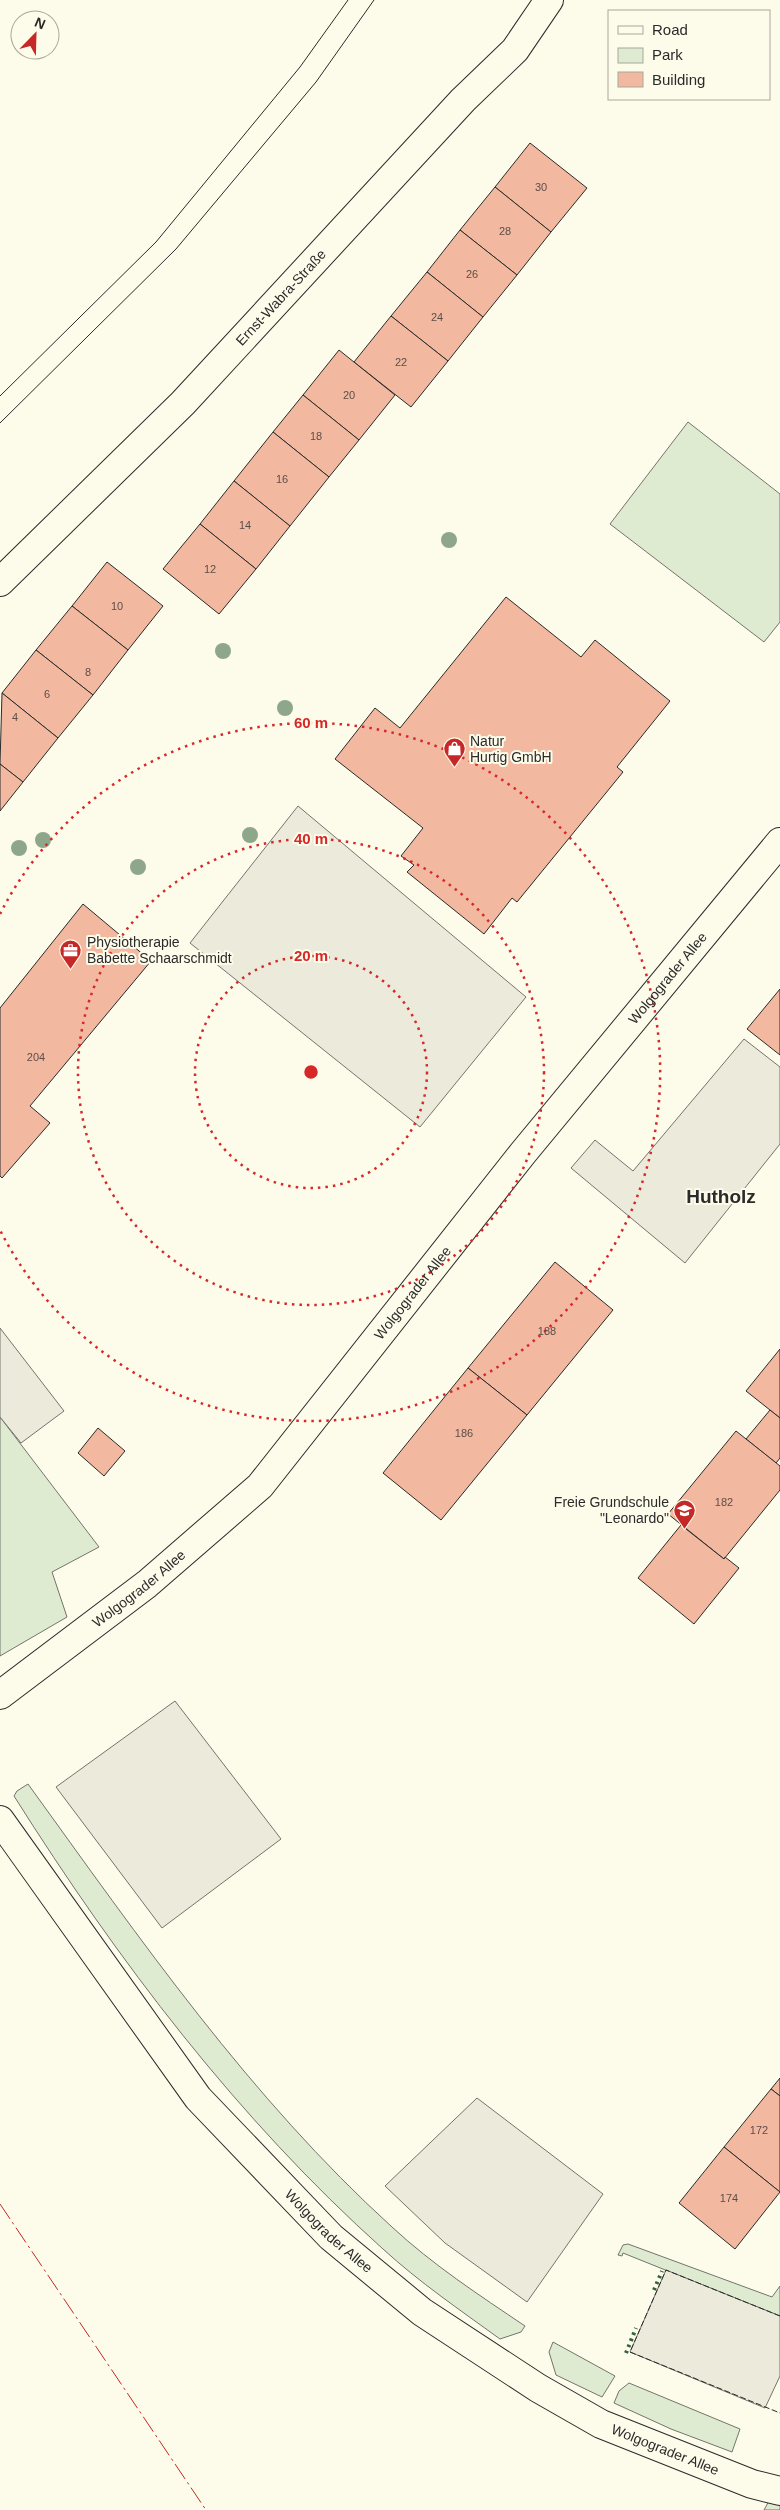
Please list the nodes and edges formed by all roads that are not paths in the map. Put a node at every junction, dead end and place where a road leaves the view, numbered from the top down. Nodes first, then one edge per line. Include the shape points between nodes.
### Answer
1 (548, 0) edge
2 (0, 582) edge
3 (780, 842) edge
4 (0, 1695) edge
5 (0, 1820) edge
6 (780, 2491) edge

1 - 2 street, Ernst-Wabra-Straße via 515,50 464,100 183,403
3 - 4 street, Wolgograder Allee via 523,1153 260,1486 147,1584
5 - 6 street, Wolgograder Allee via 198,2098 331,2237 422,2312 593,2420 752,2484

